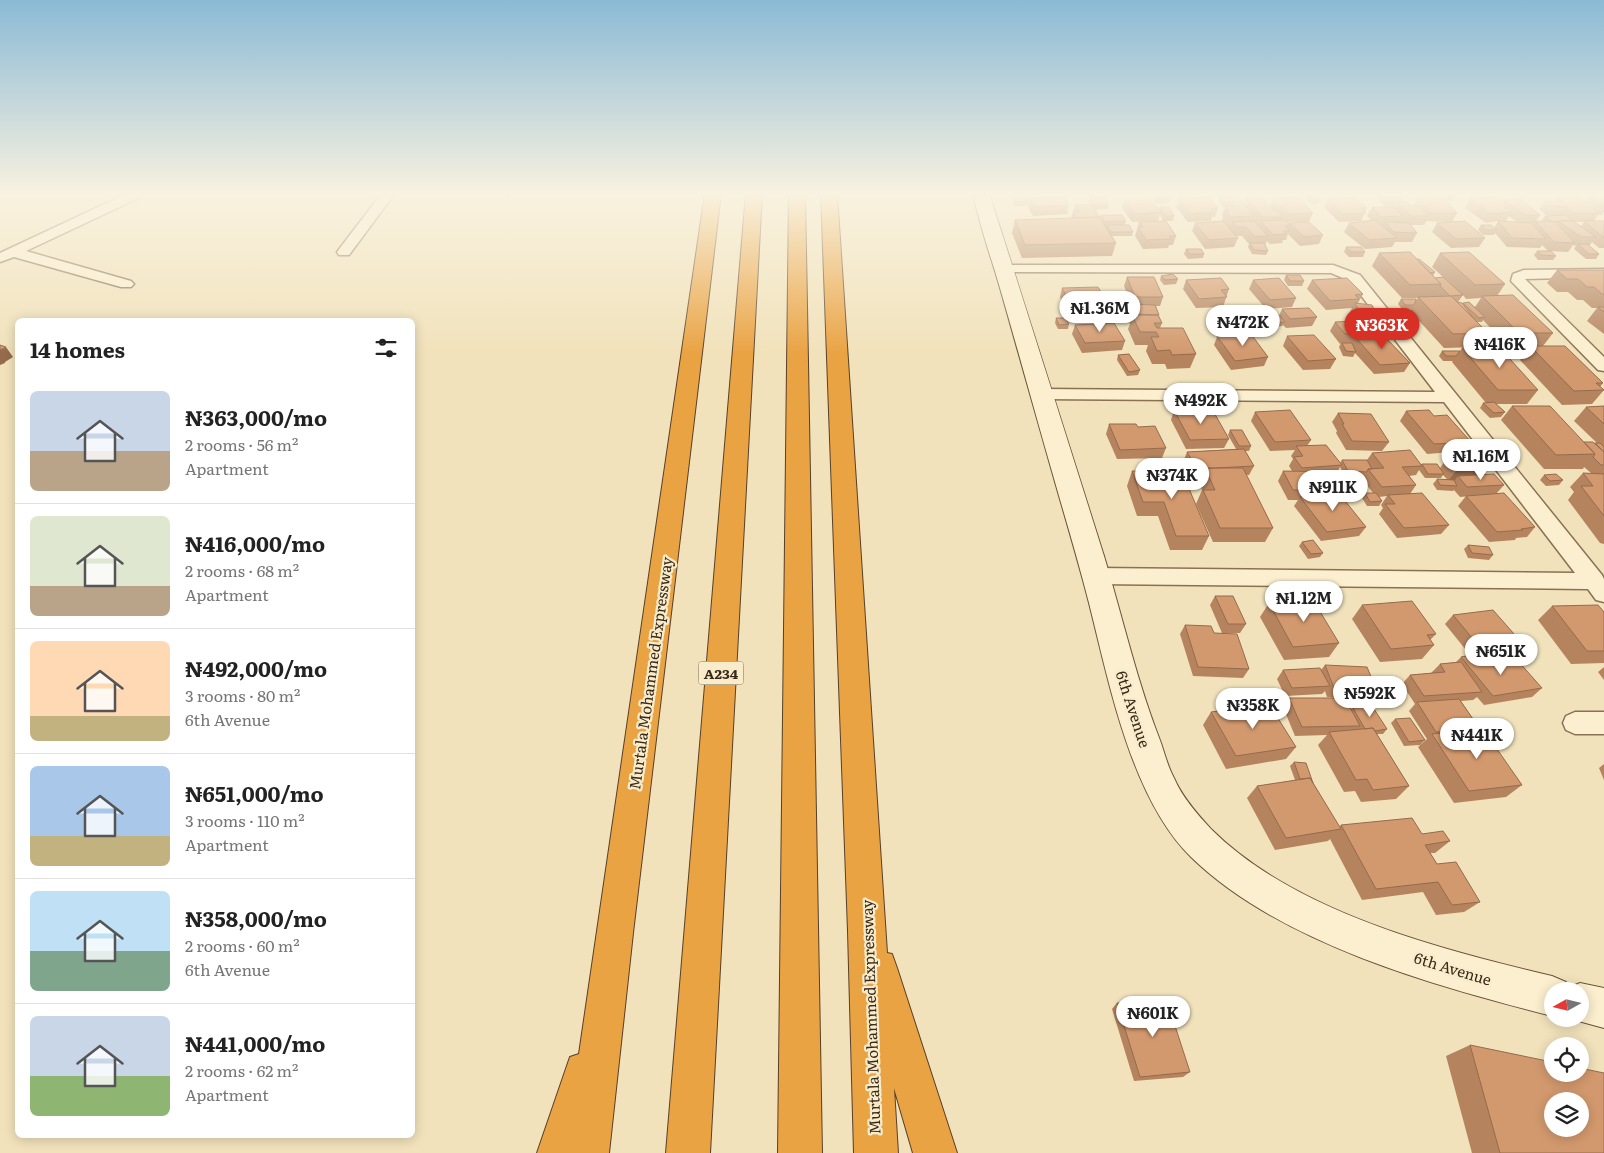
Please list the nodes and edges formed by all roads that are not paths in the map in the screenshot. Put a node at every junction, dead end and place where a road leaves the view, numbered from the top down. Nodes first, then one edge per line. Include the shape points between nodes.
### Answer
1 (23, 247) edge
2 (348, 247) edge
3 (706, 247) edge
4 (750, 247) edge
5 (797, 247) edge
6 (832, 247) edge
7 (997, 247) edge
8 (344, 252) dead end
9 (6, 255) edge
10 (1004, 269) junction
11 (1604, 273) edge
12 (126, 284) dead end
13 (1604, 366) edge
14 (1041, 394) junction
15 (1447, 397) junction
16 (1096, 576) junction
17 (1599, 588) edge
18 (1575, 723) dead end
19 (1604, 723) edge
20 (867, 931) junction
21 (1544, 994) edge
22 (1589, 1005) edge
23 (606, 1006) junction
24 (1604, 1008) edge
25 (559, 1153) edge
26 (587, 1153) edge
27 (688, 1153) edge
28 (800, 1153) edge
29 (876, 1153) edge
30 (935, 1153) edge

1 - 9 street
2 - 8 street
3 - 23 highway, Murtala Mohammed Expressway
4 - 27 highway, A234
5 - 28 highway
6 - 20 highway, Murtala Mohammed Expressway
7 - 10 street, 6th Avenue
9 - 12 street
10 - 14 street, 6th Avenue
10 - 15 street via 1333,269 1344,272 1355,278
11 - 13 street via 1524,274 1518,277 1518,281
14 - 15 street
14 - 16 street, 6th Avenue
15 - 17 street
16 - 17 street
16 - 21 street, 6th Avenue via 1140,732 1163,792 1209,851 1245,880 1299,910 1365,940
18 - 19 street
20 - 29 highway, Murtala Mohammed Expressway
20 - 30 highway
22 - 24 street
23 - 25 highway
23 - 26 highway, Murtala Mohammed Expressway

